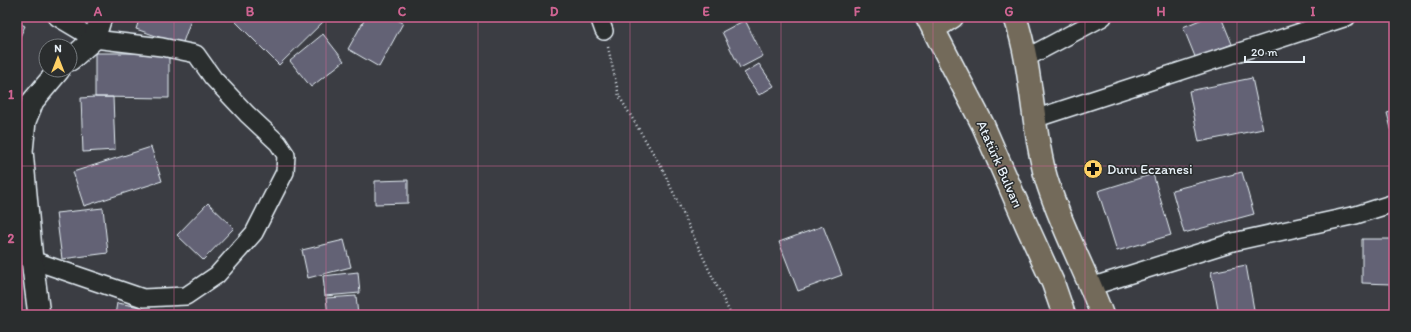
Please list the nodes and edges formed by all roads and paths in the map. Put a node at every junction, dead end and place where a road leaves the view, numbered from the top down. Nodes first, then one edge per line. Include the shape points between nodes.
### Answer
1 (57, 17) edge
2 (101, 17) edge
3 (952, 17) edge
4 (1015, 17) edge
5 (1103, 17) edge
6 (1347, 17) edge
7 (930, 23) edge
8 (602, 24) edge
9 (94, 39) junction
10 (78, 53) edge
11 (1026, 58) junction
12 (52, 78) edge
13 (1034, 119) junction
14 (1394, 203) edge
15 (32, 260) junction
16 (1090, 287) junction
17 (39, 315) edge
18 (731, 315) edge
19 (1064, 315) edge
20 (1102, 315) edge

1 - 9 street
2 - 9 street
3 - 7 highway
4 - 11 highway
5 - 11 street
6 - 13 street
7 - 19 highway, Atatürk Bulvarı via 984,125 1053,282
8 - 18 path via 619,96 662,168
9 - 10 street
9 - 15 street via 196,54 213,78 278,143 286,154 285,172 254,233 217,275 186,296 143,298
11 - 13 highway
12 - 15 street via 33,101 25,121 22,151
13 - 16 highway via 1039,150 1051,192
14 - 16 street via 1356,215 1233,242
15 - 17 street
16 - 20 highway

